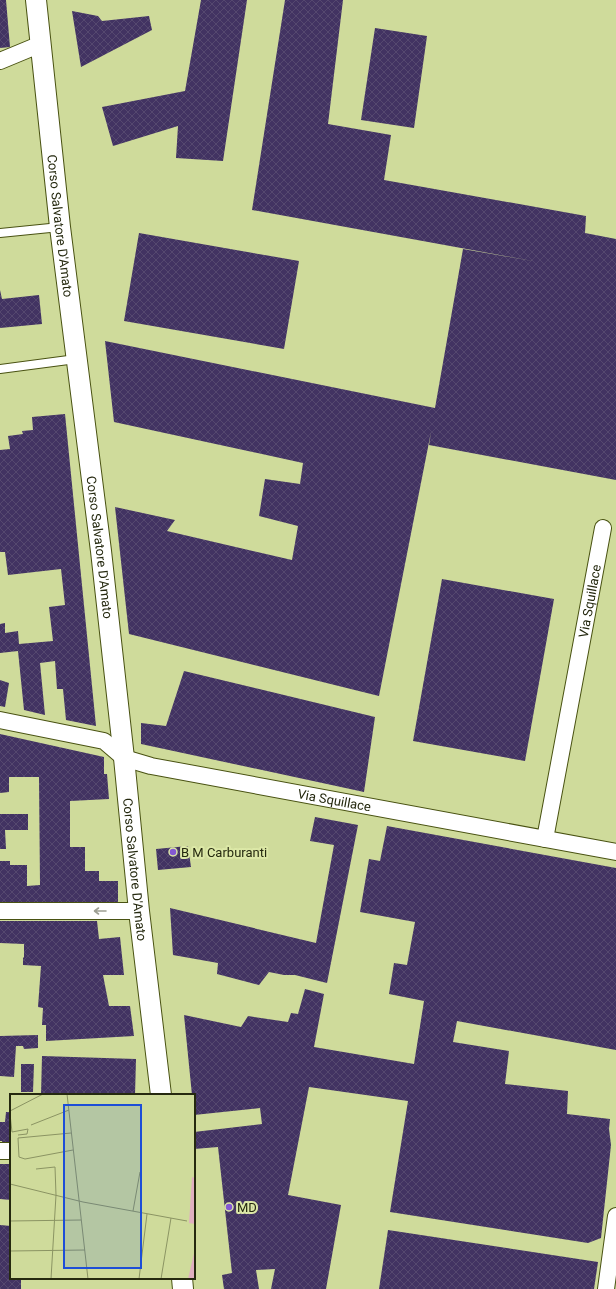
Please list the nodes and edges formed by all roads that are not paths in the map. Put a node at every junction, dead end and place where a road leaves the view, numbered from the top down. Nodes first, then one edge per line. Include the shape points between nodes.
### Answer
1 (36, 0) edge
2 (40, 44) junction
3 (0, 61) edge
4 (60, 226) junction
5 (0, 233) edge
6 (77, 359) junction
7 (0, 369) edge
8 (603, 528) dead end
9 (0, 720) edge
10 (124, 758) junction
11 (545, 839) junction
12 (616, 852) edge
13 (0, 911) edge
14 (139, 911) junction
15 (161, 1094) edge
16 (616, 1216) edge
17 (182, 1279) edge
18 (183, 1289) edge
19 (606, 1289) edge

1 - 2 street, Corso Salvatore D'Amato
2 - 3 street
2 - 4 street, Corso Salvatore D'Amato
4 - 5 lane
4 - 6 street, Corso Salvatore D'Amato
6 - 7 lane
6 - 10 street, Corso Salvatore D'Amato
8 - 11 street, Via Squillace
9 - 10 street via 104,740
10 - 11 street, Via Squillace via 158,767
10 - 14 street, Corso Salvatore D'Amato
11 - 12 street, Via Squillace
14 -> 13 street
14 - 15 street, Corso Salvatore D'Amato
16 - 19 street
17 - 18 street

